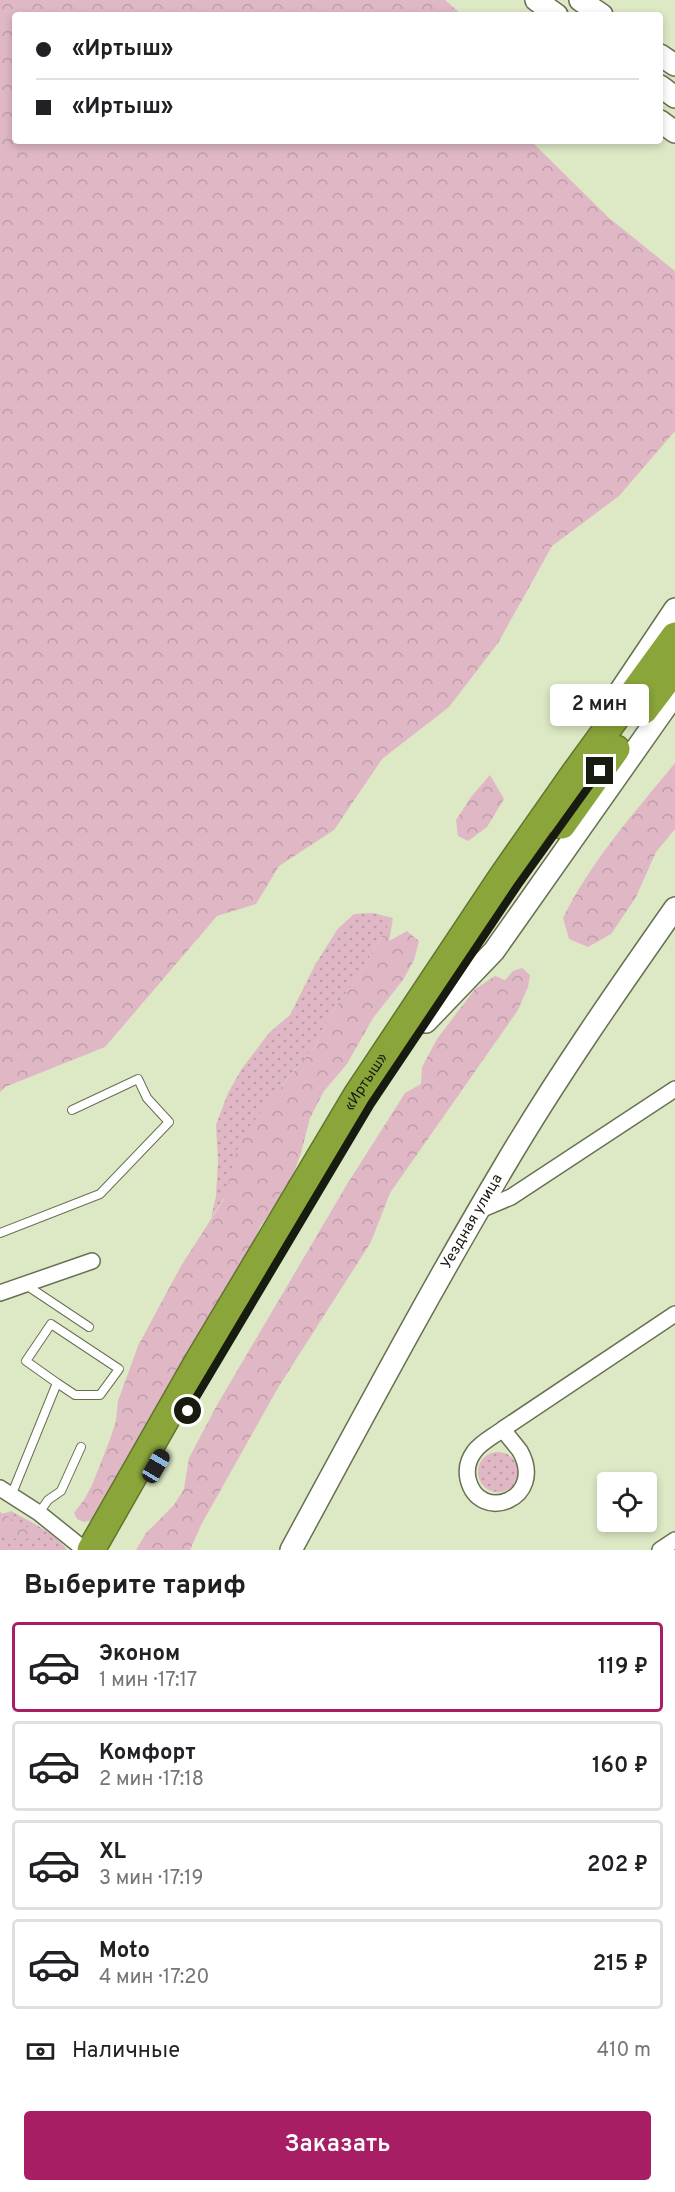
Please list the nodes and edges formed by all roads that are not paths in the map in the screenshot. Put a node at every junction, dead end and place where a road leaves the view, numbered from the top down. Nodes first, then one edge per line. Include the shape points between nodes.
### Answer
1 (528, 0) edge
2 (536, 0) edge
3 (580, 0) edge
4 (538, 12) edge
5 (553, 12) edge
6 (598, 12) edge
7 (675, 609) edge
8 (675, 636) edge
9 (675, 669) edge
10 (675, 694) edge
11 (573, 776) junction
12 (675, 908) edge
13 (426, 1022) junction
14 (675, 1089) edge
15 (72, 1110) dead end
16 (480, 1210) junction
17 (0, 1233) edge
18 (92, 1261) dead end
19 (24, 1284) junction
20 (0, 1293) edge
21 (675, 1314) edge
22 (89, 1327) dead end
23 (57, 1383) junction
24 (503, 1429) junction
25 (81, 1447) dead end
26 (6, 1492) edge
27 (39, 1513) junction
28 (675, 1540) edge
29 (85, 1550) edge
30 (91, 1550) edge
31 (107, 1550) edge
32 (291, 1550) edge
33 (660, 1550) edge

1 - 4 street
2 - 5 street
3 - 6 street
7 - 11 street via 621,688
8 - 11 highway, «Иртыш»
9 - 13 highway, «Иртыш» via 518,885
10 - 13 street via 494,951
11 - 30 highway, «Иртыш» via 358,1094
12 - 16 street, Уездная улица via 552,1089
13 - 31 highway, «Иртыш» via 330,1170
14 - 16 street via 511,1197
15 - 17 lane via 138,1079 147,1098 169,1122 100,1194
16 - 32 street, Уездная улица via 423,1306
18 - 19 street
19 - 20 street
19 - 22 lane
21 - 24 street
23 - 23 lane via 75,1395 100,1395 118,1369 51,1324 26,1361
23 - 26 lane
24 - 24 street via 475,1450 467,1473 476,1494 497,1503 518,1495 527,1474 519,1451
25 - 27 lane via 61,1491
26 - 27 street
27 - 29 street
28 - 33 street

